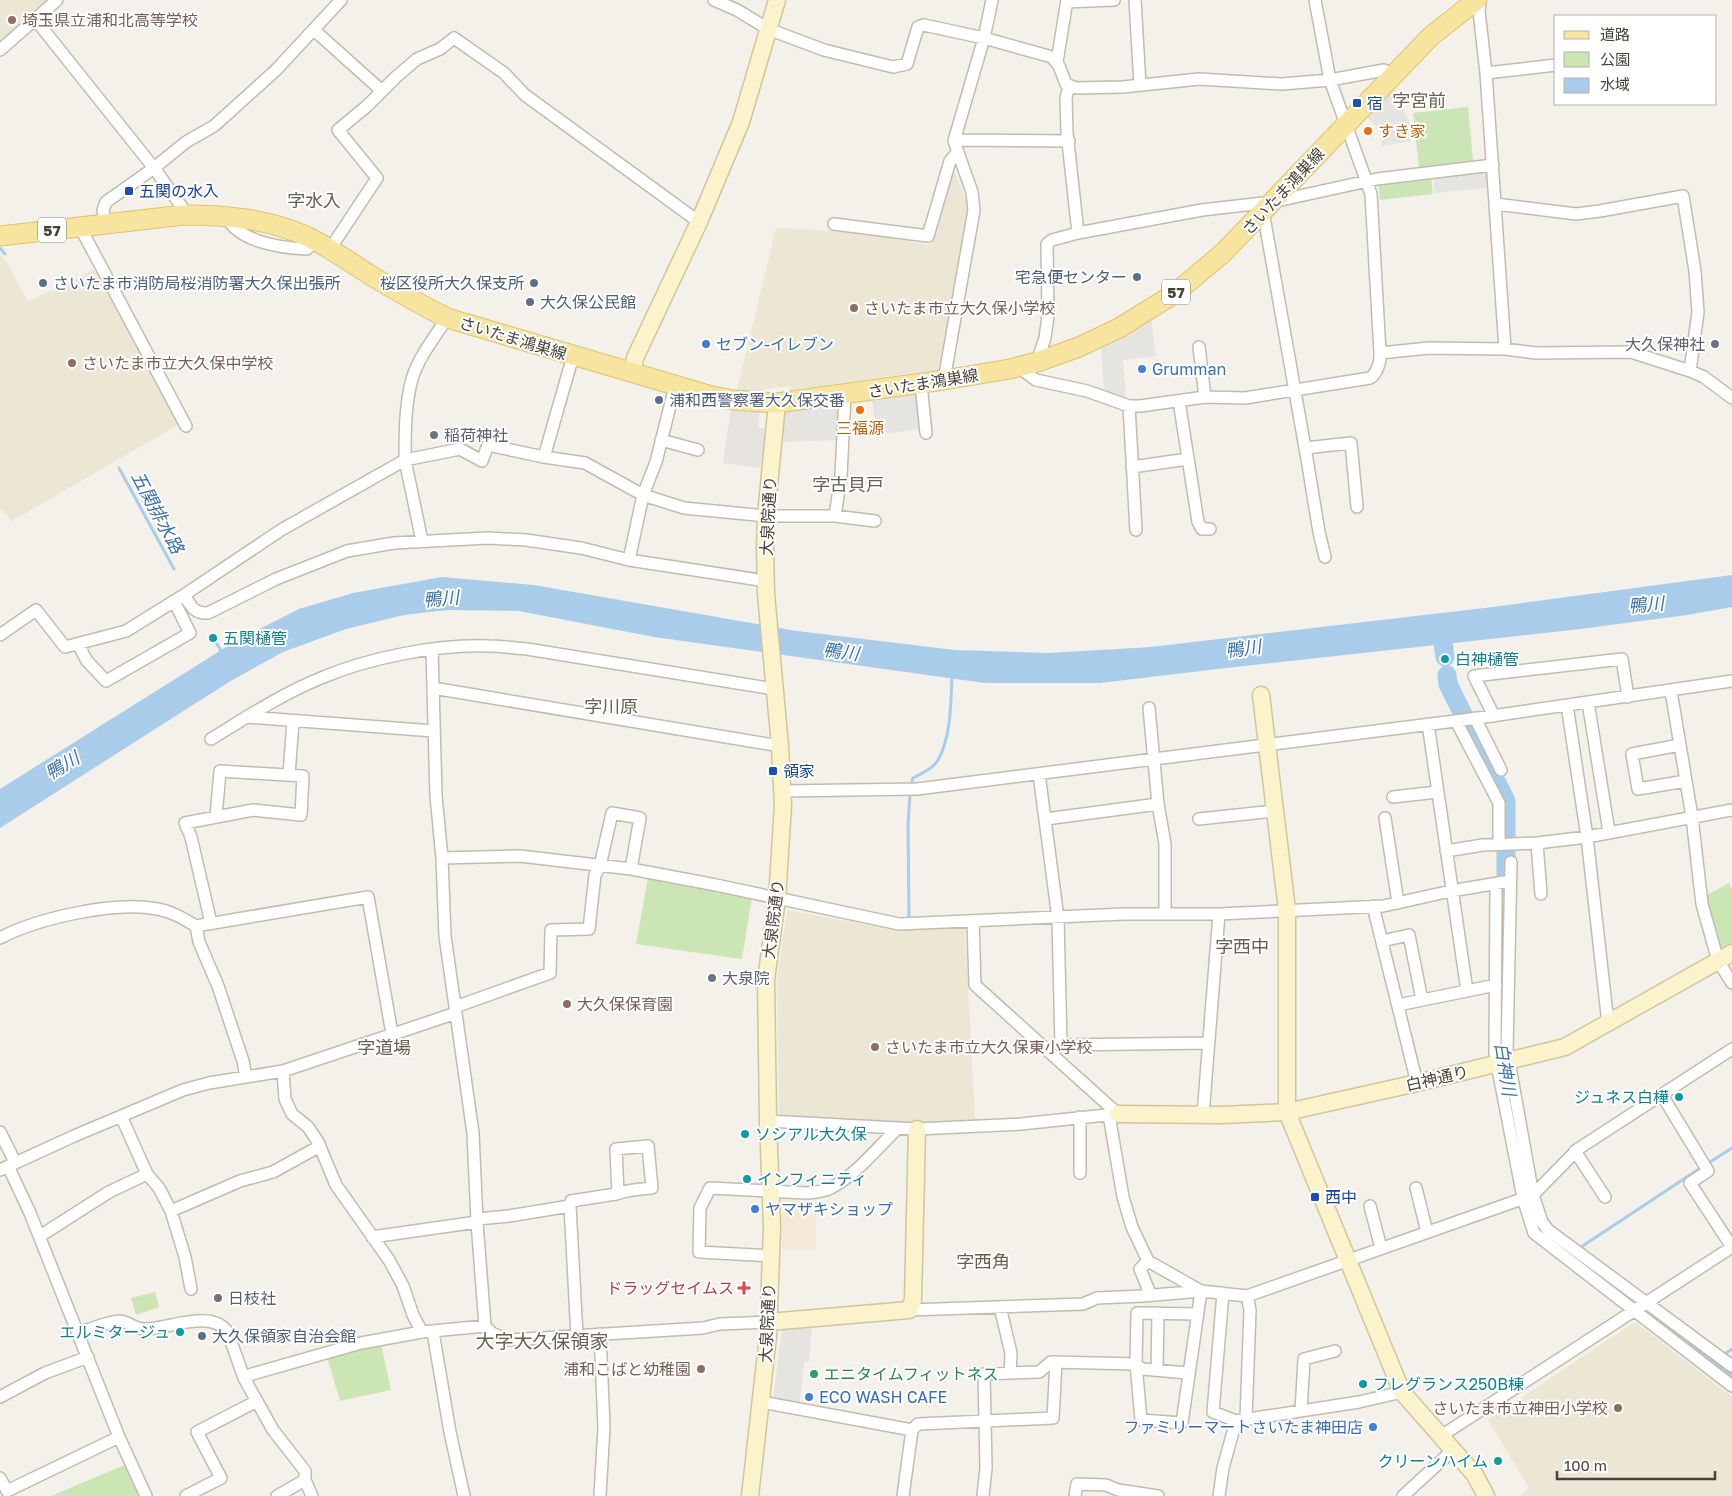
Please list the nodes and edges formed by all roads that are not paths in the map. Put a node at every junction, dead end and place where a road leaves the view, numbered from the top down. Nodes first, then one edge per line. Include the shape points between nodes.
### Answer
1 (57, 0) edge
2 (714, 0) edge
3 (777, 0) edge
4 (992, 0) edge
5 (1114, 0) edge
6 (1135, 0) edge
7 (1314, 0) edge
8 (1478, 0) edge
9 (1067, 1) edge
10 (335, 2) edge
11 (35, 20) junction
12 (768, 29) junction
13 (314, 30) junction
14 (984, 38) junction
15 (0, 50) edge
16 (1057, 62) junction
17 (1554, 65) edge
18 (1486, 73) junction
19 (1393, 74) junction
20 (1330, 80) junction
21 (1140, 85) junction
22 (1069, 86) junction
23 (382, 91) junction
24 (1346, 124) junction
25 (954, 140) junction
26 (1069, 141) junction
27 (958, 152) junction
28 (1493, 164) junction
29 (154, 168) junction
30 (1367, 181) junction
31 (1496, 204) junction
32 (1268, 206) junction
33 (184, 215) junction
34 (699, 222) junction
35 (105, 224) junction
36 (834, 224) dead end
37 (80, 227) junction
38 (0, 233) edge
39 (1078, 233) junction
40 (322, 245) junction
41 (447, 318) junction
42 (1199, 347) dead end
43 (1505, 349) junction
44 (1380, 353) junction
45 (573, 356) junction
46 (1037, 362) junction
47 (1018, 367) junction
48 (1690, 371) junction
49 (632, 373) junction
50 (944, 380) junction
51 (921, 384) junction
52 (675, 386) junction
53 (1294, 390) junction
54 (845, 395) junction
55 (1205, 398) junction
56 (1732, 398) edge
57 (1179, 401) junction
58 (777, 402) junction
59 (1129, 406) junction
60 (186, 426) dead end
61 (926, 433) dead end
62 (661, 440) junction
63 (1305, 448) junction
64 (698, 450) dead end
65 (544, 456) junction
66 (1188, 459) junction
67 (405, 460) junction
68 (1132, 467) junction
69 (643, 495) junction
70 (1357, 506) dead end
71 (766, 516) junction
72 (835, 516) junction
73 (875, 521) dead end
74 (1210, 529) dead end
75 (1136, 530) dead end
76 (422, 541) junction
77 (1325, 558) dead end
78 (629, 560) junction
79 (766, 588) junction
80 (184, 595) junction
81 (174, 601) junction
82 (0, 635) edge
83 (78, 644) junction
84 (432, 649) junction
85 (1732, 681) edge
86 (774, 683) junction
87 (433, 688) junction
88 (1671, 691) junction
89 (1261, 695) dead end
90 (1628, 697) junction
91 (1588, 702) junction
92 (1567, 705) junction
93 (1149, 708) dead end
94 (1494, 716) junction
95 (246, 717) junction
96 (293, 720) junction
97 (1466, 720) junction
98 (1428, 724) junction
99 (434, 731) junction
100 (211, 739) dead end
101 (1680, 745) junction
102 (780, 746) junction
103 (1267, 746) junction
104 (1154, 759) junction
105 (1501, 770) dead end
106 (1039, 774) junction
107 (289, 775) junction
108 (1686, 781) junction
109 (783, 791) junction
110 (1438, 792) junction
111 (1393, 797) dead end
112 (1158, 804) junction
113 (1732, 810) edge
114 (1275, 811) junction
115 (216, 817) junction
116 (1385, 818) dead end
117 (1692, 818) junction
118 (1046, 819) junction
119 (1199, 819) dead end
120 (1609, 832) junction
121 (1587, 837) junction
122 (1537, 843) junction
123 (1504, 844) junction
124 (1446, 851) junction
125 (442, 858) junction
126 (1511, 862) dead end
127 (600, 866) junction
128 (631, 869) junction
129 (1504, 882) junction
130 (1451, 891) junction
131 (1541, 894) dead end
132 (777, 899) junction
133 (1398, 903) junction
134 (1373, 906) junction
135 (1287, 910) junction
136 (1165, 914) junction
137 (1219, 914) junction
138 (1058, 918) junction
139 (973, 921) junction
140 (211, 923) junction
141 (196, 926) junction
142 (0, 938) edge
143 (1382, 941) junction
144 (1725, 957) edge
145 (1732, 983) edge
146 (1496, 985) junction
147 (1467, 991) junction
148 (1422, 1000) junction
149 (1398, 1005) junction
150 (455, 1010) junction
151 (1608, 1023) junction
152 (392, 1034) junction
153 (1209, 1042) junction
154 (1732, 1049) edge
155 (1503, 1063) junction
156 (283, 1070) junction
157 (246, 1076) junction
158 (1417, 1083) junction
159 (1662, 1094) junction
160 (1287, 1112) junction
161 (1114, 1115) junction
162 (1203, 1115) junction
163 (121, 1116) junction
164 (1080, 1118) junction
165 (768, 1121) junction
166 (898, 1128) junction
167 (917, 1129) junction
168 (0, 1132) edge
169 (320, 1146) junction
170 (1575, 1151) junction
171 (8, 1166) edge
172 (1080, 1173) dead end
173 (147, 1174) junction
174 (1416, 1188) dead end
175 (771, 1191) junction
176 (618, 1193) junction
177 (1528, 1197) junction
178 (1605, 1197) dead end
179 (570, 1206) junction
180 (1370, 1206) dead end
181 (171, 1211) junction
182 (477, 1221) junction
183 (1427, 1232) junction
184 (40, 1236) junction
185 (372, 1237) junction
186 (1732, 1247) edge
187 (1381, 1248) junction
188 (771, 1256) junction
189 (1148, 1260) junction
190 (1348, 1260) junction
191 (191, 1289) dead end
192 (1201, 1291) junction
193 (1223, 1293) junction
194 (1143, 1296) junction
195 (1247, 1296) junction
196 (1647, 1302) junction
197 (1000, 1307) junction
198 (909, 1310) junction
199 (1634, 1311) junction
200 (1158, 1314) junction
201 (1197, 1314) junction
202 (769, 1322) junction
203 (485, 1326) junction
204 (427, 1332) junction
205 (78, 1333) junction
206 (600, 1334) junction
207 (577, 1336) junction
208 (1335, 1351) dead end
209 (88, 1357) junction
210 (1056, 1362) junction
211 (1136, 1364) junction
212 (1732, 1366) edge
213 (1157, 1370) junction
214 (1010, 1373) junction
215 (1188, 1373) junction
216 (244, 1378) junction
217 (1732, 1386) edge
218 (1402, 1392) junction
219 (0, 1397) edge
220 (257, 1401) junction
221 (761, 1402) junction
222 (1301, 1411) junction
223 (1241, 1420) junction
224 (986, 1422) junction
225 (912, 1430) junction
226 (1441, 1436) junction
227 (119, 1437) junction
228 (1453, 1450) junction
229 (0, 1478) edge
230 (305, 1480) junction
231 (9, 1493) edge
232 (146, 1496) edge
233 (186, 1496) edge
234 (277, 1496) edge
235 (312, 1496) edge
236 (464, 1496) edge
237 (600, 1496) edge
238 (750, 1496) edge
239 (903, 1496) edge
240 (983, 1496) edge
241 (1075, 1496) edge
242 (1158, 1496) edge
243 (1219, 1496) edge
244 (1403, 1496) edge
245 (1486, 1496) edge

1 - 11 street
2 - 12 street
3 - 12 street
4 - 14 street
5 - 9 street
6 - 21 street
7 - 20 street
8 - 18 street
8 - 19 main road, さいたま鴻巣線 / 57 via 1431,36
9 - 16 street
10 - 13 street
11 - 15 street
11 - 29 street
12 - 14 street via 824,50 893,67 907,64 918,27 924,25
12 - 34 street via 741,122
13 - 23 street
13 - 29 street via 276,70 214,126 186,142
14 - 16 street via 1046,54
14 - 25 street
16 - 22 street
17 - 18 street
18 - 28 street
19 - 20 street via 1384,70
19 - 24 main road, さいたま鴻巣線 / 57
20 - 21 street via 1276,84 1199,79
20 - 24 street
21 - 22 street
22 - 26 street via 1066,98
23 - 34 street via 417,59 440,49 454,38 504,73 525,95
23 - 40 street via 338,130 377,178
24 - 30 street
24 - 32 main road, さいたま鴻巣線 / 57
25 - 26 street
25 - 27 street
26 - 39 street
27 - 36 street via 950,161 928,236
27 - 50 street via 972,192 974,210
28 - 30 street
28 - 31 street
29 - 33 street via 182,207
29 - 35 street via 104,204
30 - 32 street
30 - 44 street via 1372,206
31 - 43 street
31 - 48 street via 1576,214 1683,196 1698,312
32 - 39 street via 1202,210
32 - 46 main road, さいたま鴻巣線 / 57 via 1211,264 1156,306 1105,335
32 - 53 street
33 - 35 main road, さいたま鴻巣線 / 57
33 - 40 main road, さいたま鴻巣線 / 57 via 226,216 268,224 291,230
34 - 49 street via 635,358
35 - 37 main road, さいたま鴻巣線 / 57
37 - 38 main road, さいたま鴻巣線 / 57
37 - 60 street
39 - 46 street via 1047,244 1048,316
40 - 41 main road, さいたま鴻巣線 / 57
41 - 45 main road, さいたま鴻巣線 / 57
41 - 67 street via 413,378 405,416
42 - 55 street
43 - 44 street via 1429,348
43 - 48 street via 1630,352
44 - 53 street via 1380,362 1372,378
45 - 49 main road, さいたま鴻巣線 / 57
45 - 65 street
46 - 47 main road, さいたま鴻巣線 / 57
47 - 50 main road, さいたま鴻巣線 / 57
47 - 59 street via 1036,380 1087,391
48 - 56 street via 1704,377
49 - 52 main road, さいたま鴻巣線 / 57
50 - 51 main road, さいたま鴻巣線 / 57
51 - 54 main road, さいたま鴻巣線 / 57
51 - 61 street
52 - 58 main road, さいたま鴻巣線 / 57 via 732,400
52 - 62 street
53 - 55 street via 1245,398
53 - 63 street
54 - 58 main road, さいたま鴻巣線 / 57
54 - 72 street via 841,476
55 - 57 street
57 - 59 street
57 - 66 street
58 - 71 street, 大泉院通り
59 - 68 street
62 - 64 street
62 - 69 street
63 - 70 street via 1351,443
63 - 77 street
65 - 67 street via 488,445 482,461 460,449
65 - 69 street via 585,463
66 - 68 street
66 - 74 street via 1198,522 1202,529
67 - 76 street
67 - 80 street via 281,530
68 - 75 street
69 - 71 street via 684,508
69 - 78 street
71 - 72 street
71 - 79 street, 大泉院通り
72 - 73 street
76 - 78 street via 526,540 581,548
76 - 80 street via 347,552 276,579 208,613 192,609
78 - 79 street
79 - 86 street, 大泉院通り
80 - 81 street
81 - 83 street via 126,631
81 - 83 street via 190,633 106,681 87,661
82 - 83 street via 36,610 65,647
84 - 86 street via 487,646 526,649
84 - 87 street
84 - 95 street via 390,656 321,678
85 - 88 street
86 - 102 street, 大泉院通り
87 - 99 street
87 - 102 street
88 - 90 street
88 - 101 street
89 - 103 street
90 - 91 street
90 - 94 street via 1622,659 1474,676
91 - 92 street
91 - 120 street
92 - 94 street
92 - 121 street
93 - 104 street
94 - 97 street
95 - 96 street
95 - 100 street
96 - 99 street
96 - 107 street
97 - 98 street
97 - 105 street
97 - 123 street via 1499,803
98 - 103 street
98 - 110 street
99 - 125 street
101 - 108 street
101 - 108 street via 1632,754 1638,789
102 - 109 street, 大泉院通り
103 - 104 street
103 - 114 street
104 - 106 street
104 - 112 street
106 - 109 street via 917,789
106 - 118 street
107 - 115 street via 220,771
107 - 115 street via 303,776 301,815 253,810
108 - 117 street
109 - 132 street, 大泉院通り
110 - 111 street
110 - 124 street
112 - 118 street
112 - 136 street via 1165,844
113 - 117 street
114 - 119 street
114 - 135 street
115 - 140 street via 185,823
116 - 133 street
117 - 120 street
117 - 144 street via 1702,904
118 - 138 street
120 - 121 street
121 - 122 street
121 - 151 street
122 - 123 street
122 - 131 street
123 - 124 street
124 - 130 street
125 - 127 street via 520,856
125 - 150 street via 446,936
126 - 129 street
127 - 128 street
127 - 128 street via 612,813 640,818
127 - 150 street via 595,875 588,929 551,930 550,973
128 - 132 street
129 - 130 street
129 - 146 street
129 - 155 street via 1506,1050
130 - 133 street
130 - 147 street
132 - 139 street via 899,924
132 - 165 street, 大泉院通り via 766,980
133 - 134 street
134 - 135 street
134 - 143 street
135 - 137 street
135 - 160 street
136 - 137 street
136 - 138 street
137 - 153 street
138 - 139 street
138 - 153 street via 1061,1045
139 - 161 street via 975,985
140 - 141 street
140 - 152 street via 368,897
141 - 142 street via 158,909 130,906 82,912 18,928
141 - 157 street
143 - 148 street via 1409,935
143 - 149 street
144 - 145 street
144 - 151 street, 白神通り
146 - 147 street
146 - 155 street via 1495,1054
147 - 148 street
148 - 149 street
149 - 158 street
150 - 152 street
150 - 182 street via 473,1133
151 - 155 street, 白神通り via 1565,1047
152 - 156 street
153 - 162 street
154 - 159 street
155 - 158 street, 白神通り
155 - 177 street
156 - 157 street
156 - 169 street via 286,1099 292,1114 308,1127
157 - 163 street via 183,1090
158 - 160 street, 白神通り
159 - 170 street
159 - 186 street via 1708,1171 1690,1183
160 - 162 street, 白神通り
160 - 190 street
161 - 162 street, 白神通り
161 - 164 street
161 - 189 street via 1123,1197 1132,1227
163 - 171 street
163 - 173 street
164 - 167 street
164 - 172 street
165 - 166 street
165 - 175 street, 大泉院通り
166 - 167 street
166 - 175 street via 853,1173 830,1188 808,1193
167 - 198 street via 912,1300
168 - 171 street
169 - 181 street via 273,1172 240,1181
169 - 185 street via 336,1185
170 - 177 street
170 - 178 street
171 - 184 street
173 - 181 street
173 - 184 street via 109,1192
174 - 183 street
175 - 188 street, 大泉院通り
175 - 188 street via 710,1188 700,1208 699,1243 699,1252
176 - 176 street via 652,1188 648,1146 616,1149
176 - 179 street via 576,1199
177 - 183 street
177 - 196 street via 1548,1230
177 - 199 street via 1534,1233
179 - 182 street
179 - 207 street
180 - 187 street
181 - 191 street
182 - 185 street
182 - 203 street
183 - 187 street
184 - 205 street
185 - 204 street via 404,1286 413,1314
186 - 196 street
187 - 190 street
188 - 202 street, 大泉院通り
189 - 192 street
189 - 194 street via 1140,1268 1149,1291
190 - 195 street
190 - 218 street
192 - 193 street
192 - 194 street
192 - 201 street
193 - 195 street
193 - 223 street via 1212,1412
194 - 197 street via 1097,1298 1083,1304
195 - 223 street via 1250,1310
196 - 199 street
196 - 212 street
197 - 198 street
197 - 214 street via 1011,1352
198 - 202 street
199 - 217 street
199 - 226 street
200 - 201 street
200 - 211 street via 1137,1313
200 - 213 street
201 - 215 street
202 - 206 street
202 - 221 street, 大泉院通り
203 - 204 street
203 - 207 street via 507,1340
204 - 216 street via 362,1343
204 - 236 street
205 - 209 street
205 - 216 street via 120,1321 143,1330 196,1321 217,1322 228,1333
206 - 207 street
206 - 237 street via 604,1427
208 - 222 street via 1304,1359
209 - 219 street via 45,1373
209 - 227 street
210 - 211 street
210 - 214 street via 1038,1372
210 - 224 street via 1052,1418
211 - 213 street via 1142,1369
211 - 215 street via 1141,1420 1182,1423
213 - 215 street
214 - 224 street via 984,1374
216 - 220 street
218 - 222 street
218 - 226 street
220 - 230 street via 273,1430 305,1471
220 - 233 street via 197,1432 221,1478
221 - 225 street
221 - 238 street, 大泉院通り
222 - 223 street
223 - 243 street via 1223,1468
224 - 225 street via 918,1424
224 - 240 street
225 - 239 street
226 - 228 street
227 - 231 street
227 - 232 street
228 - 244 street
228 - 245 street via 1475,1475
229 - 231 street
230 - 234 street
230 - 235 street
241 - 242 street via 1077,1484 1106,1485

